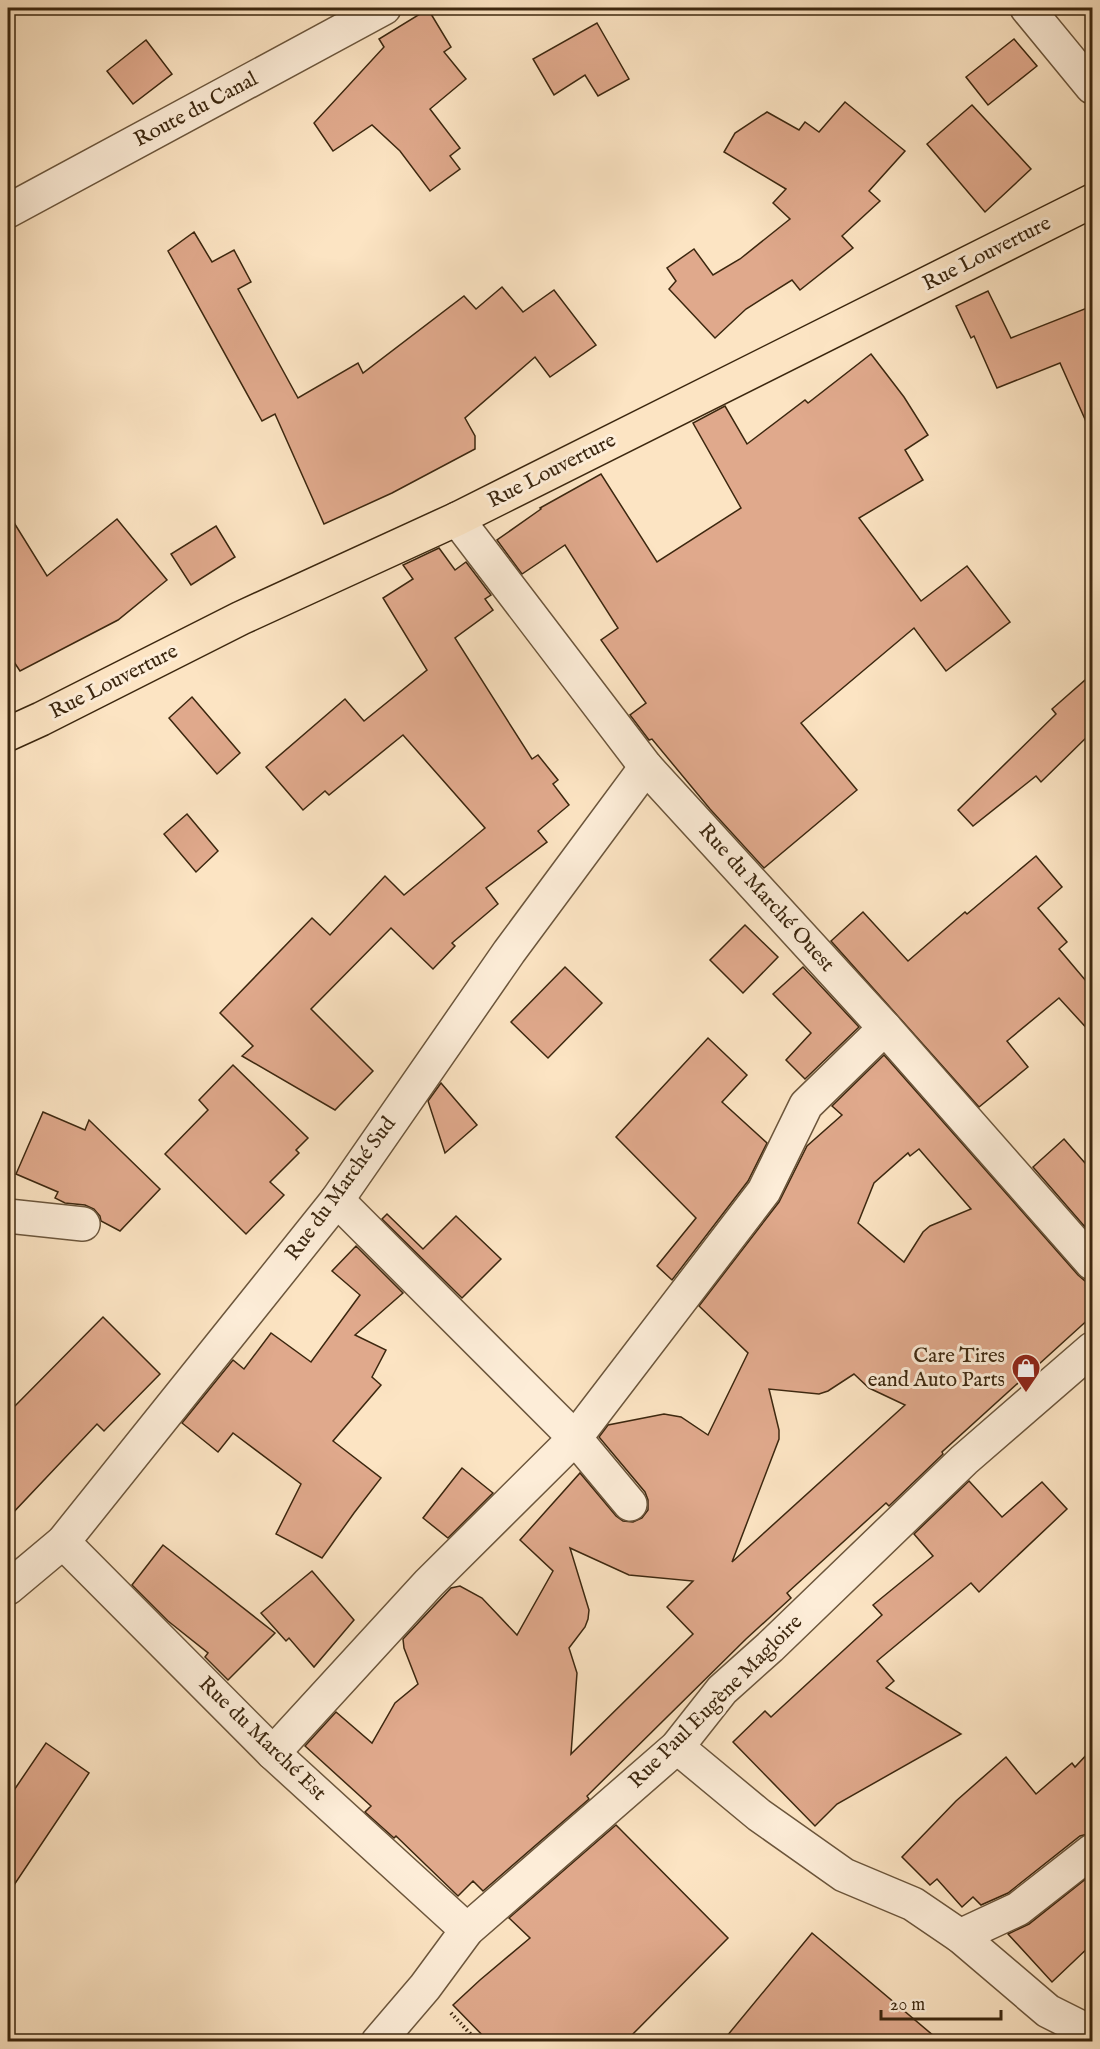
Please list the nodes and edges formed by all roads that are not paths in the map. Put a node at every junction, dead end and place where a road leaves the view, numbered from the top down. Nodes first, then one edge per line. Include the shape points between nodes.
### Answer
1 (384, 8) edge
2 (1027, 8) edge
3 (1092, 87) edge
4 (1092, 201) edge
5 (8, 211) edge
6 (457, 519) junction
7 (8, 734) edge
8 (646, 767) junction
9 (885, 1028) junction
10 (338, 1200) junction
11 (8, 1216) edge
12 (83, 1224) dead end
13 (1092, 1263) edge
14 (1092, 1349) edge
15 (575, 1438) junction
16 (630, 1504) dead end
17 (63, 1542) junction
18 (8, 1588) edge
19 (677, 1748) junction
20 (273, 1753) junction
21 (1092, 1851) edge
22 (467, 1930) junction
23 (960, 1936) junction
24 (1092, 2033) edge
25 (378, 2042) edge

1 - 5 street, Route du Canal
2 - 3 street
4 - 6 main road, Rue Louverture
6 - 7 main road, Rue Louverture via 241,618
6 - 8 street, Rue du Marché Ouest
8 - 9 street, Rue du Marché Ouest
8 - 10 street, Rue du Marché Sud via 509,952
9 - 13 street, Rue du Marché Ouest
9 - 15 street via 806,1104 764,1191
10 - 15 street
10 - 17 street, Rue du Marché Sud
11 - 12 street
14 - 19 street, Rue Paul Eugène Magloire via 963,1460 722,1690
15 - 16 street
15 - 20 street via 429,1583
17 - 18 street, Rue du Marché Sud
17 - 20 street, Rue du Marché Est
19 - 22 street, Rue Paul Eugène Magloire
19 - 23 street via 759,1815 844,1875 914,1904
20 - 22 street, Rue du Marché Est
21 - 23 street via 1018,1909
22 - 25 street, Rue Paul Eugène Magloire via 426,1987
23 - 24 street via 1048,2010

